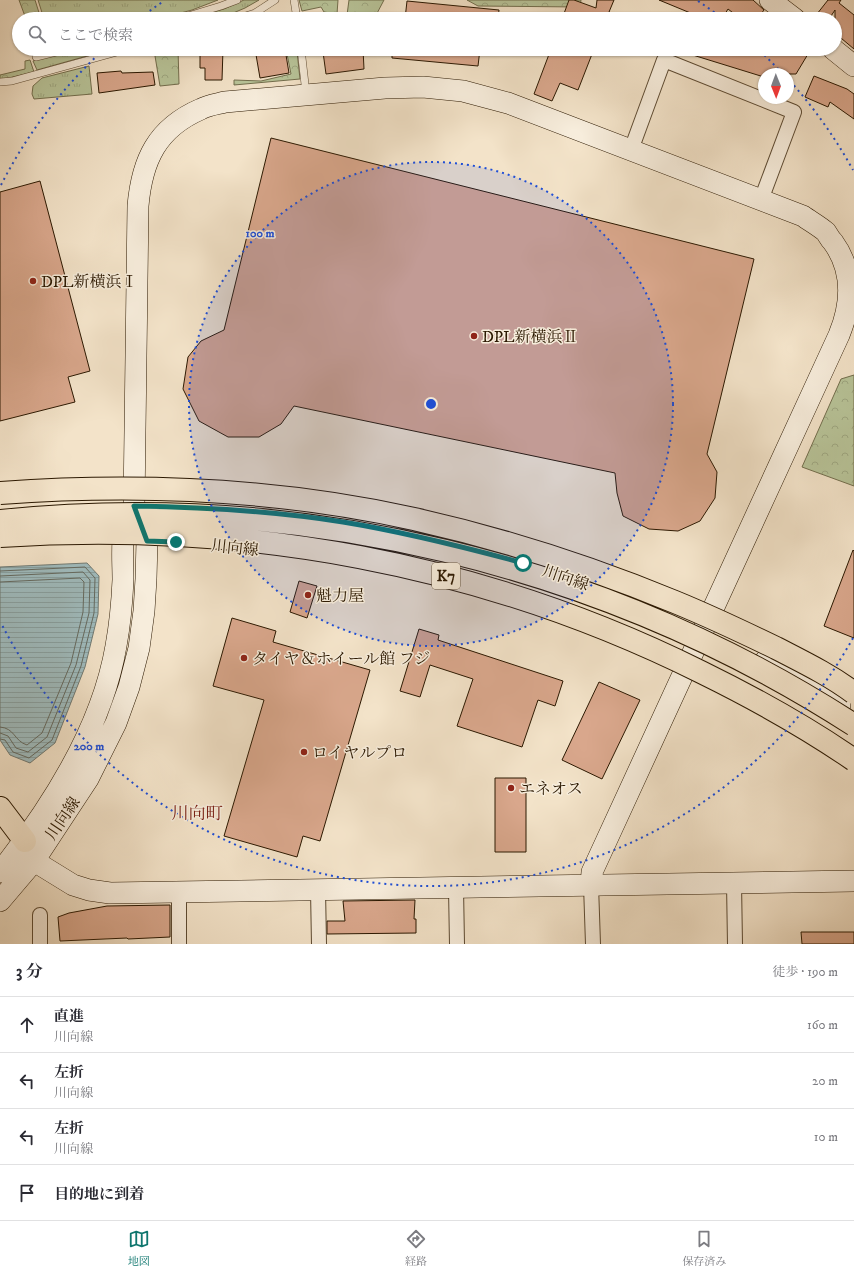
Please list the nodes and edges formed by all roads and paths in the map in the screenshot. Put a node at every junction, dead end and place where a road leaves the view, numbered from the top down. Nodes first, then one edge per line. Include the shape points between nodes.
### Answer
1 (237, 0) edge
2 (275, 0) edge
3 (294, 0) edge
4 (770, 0) edge
5 (201, 12) edge
6 (257, 12) edge
7 (296, 12) edge
8 (786, 12) edge
9 (40, 56) edge
10 (103, 56) edge
11 (302, 56) edge
12 (842, 56) edge
13 (36, 57) dead end
14 (854, 66) edge
15 (0, 82) edge
16 (306, 95) junction
17 (631, 150) junction
18 (761, 200) junction
19 (850, 266) edge
20 (846, 338) edge
21 (0, 493) edge
22 (134, 506) junction
23 (0, 512) edge
24 (0, 521) edge
25 (0, 536) edge
26 (123, 540) junction
27 (147, 541) junction
28 (0, 544) edge
29 (703, 632) junction
30 (684, 673) junction
31 (854, 693) edge
32 (854, 714) edge
33 (854, 725) edge
34 (854, 760) edge
35 (854, 770) edge
36 (0, 808) edge
37 (25, 841) junction
38 (34, 861) junction
39 (0, 872) edge
40 (854, 881) edge
41 (734, 883) junction
42 (592, 885) junction
43 (456, 888) junction
44 (318, 890) junction
45 (179, 893) junction
46 (0, 901) edge
47 (40, 915) dead end
48 (40, 944) edge
49 (179, 944) edge
50 (319, 944) edge
51 (457, 944) edge
52 (593, 944) edge
53 (735, 944) edge

1 - 5 lane
2 - 6 lane
3 - 7 lane
4 - 8 street
9 - 13 lane
10 - 15 lane
11 - 16 lane
12 - 14 street
16 - 17 street via 423,87 463,91 508,103
16 - 22 street via 225,102 202,108 177,122 158,141 146,162 139,186 138,206
17 - 18 street
17 - 18 street via 664,60 794,112
18 - 19 street via 803,216 826,232
19 - 20 street
20 - 29 street
21 - 31 highway, bridge via 100,488 228,492 352,507 473,533 591,570 721,621 800,660
22 - 23 highway via 39,508
22 - 26 street, 川向線
22 - 27 street, 川向線
22 - 29 street, 川向線 via 224,508 342,522 399,532 523,563 588,584
24 - 33 highway, K7, bridge via 40,516 96,514 221,516 281,521 340,530 455,552 585,592 640,613 746,661
25 - 34 highway, K7, bridge via 40,533 164,533 224,538 338,553 446,576 563,613 676,660 783,715
26 - 27 street, 川向線
26 - 28 highway
26 - 37 street, 川向線 via 122,610 107,683 71,769
27 - 30 street, 川向線 via 221,545 334,560 442,584 559,620
27 - 38 street, 川向線 via 144,612 130,687 96,766
29 - 30 street
29 - 32 street, 川向線 via 801,681
30 - 35 street, 川向線 via 778,721
30 - 42 street via 592,872
36 - 37 highway
37 - 38 street
37 - 39 street, 川向線
38 - 45 street via 73,885 88,890 110,893
38 - 46 street, 川向線
40 - 41 street
41 - 42 street
41 - 53 street
42 - 43 street
42 - 52 street
43 - 44 street
43 - 51 street
44 - 45 street
44 - 50 street
45 - 49 street
47 - 48 street

